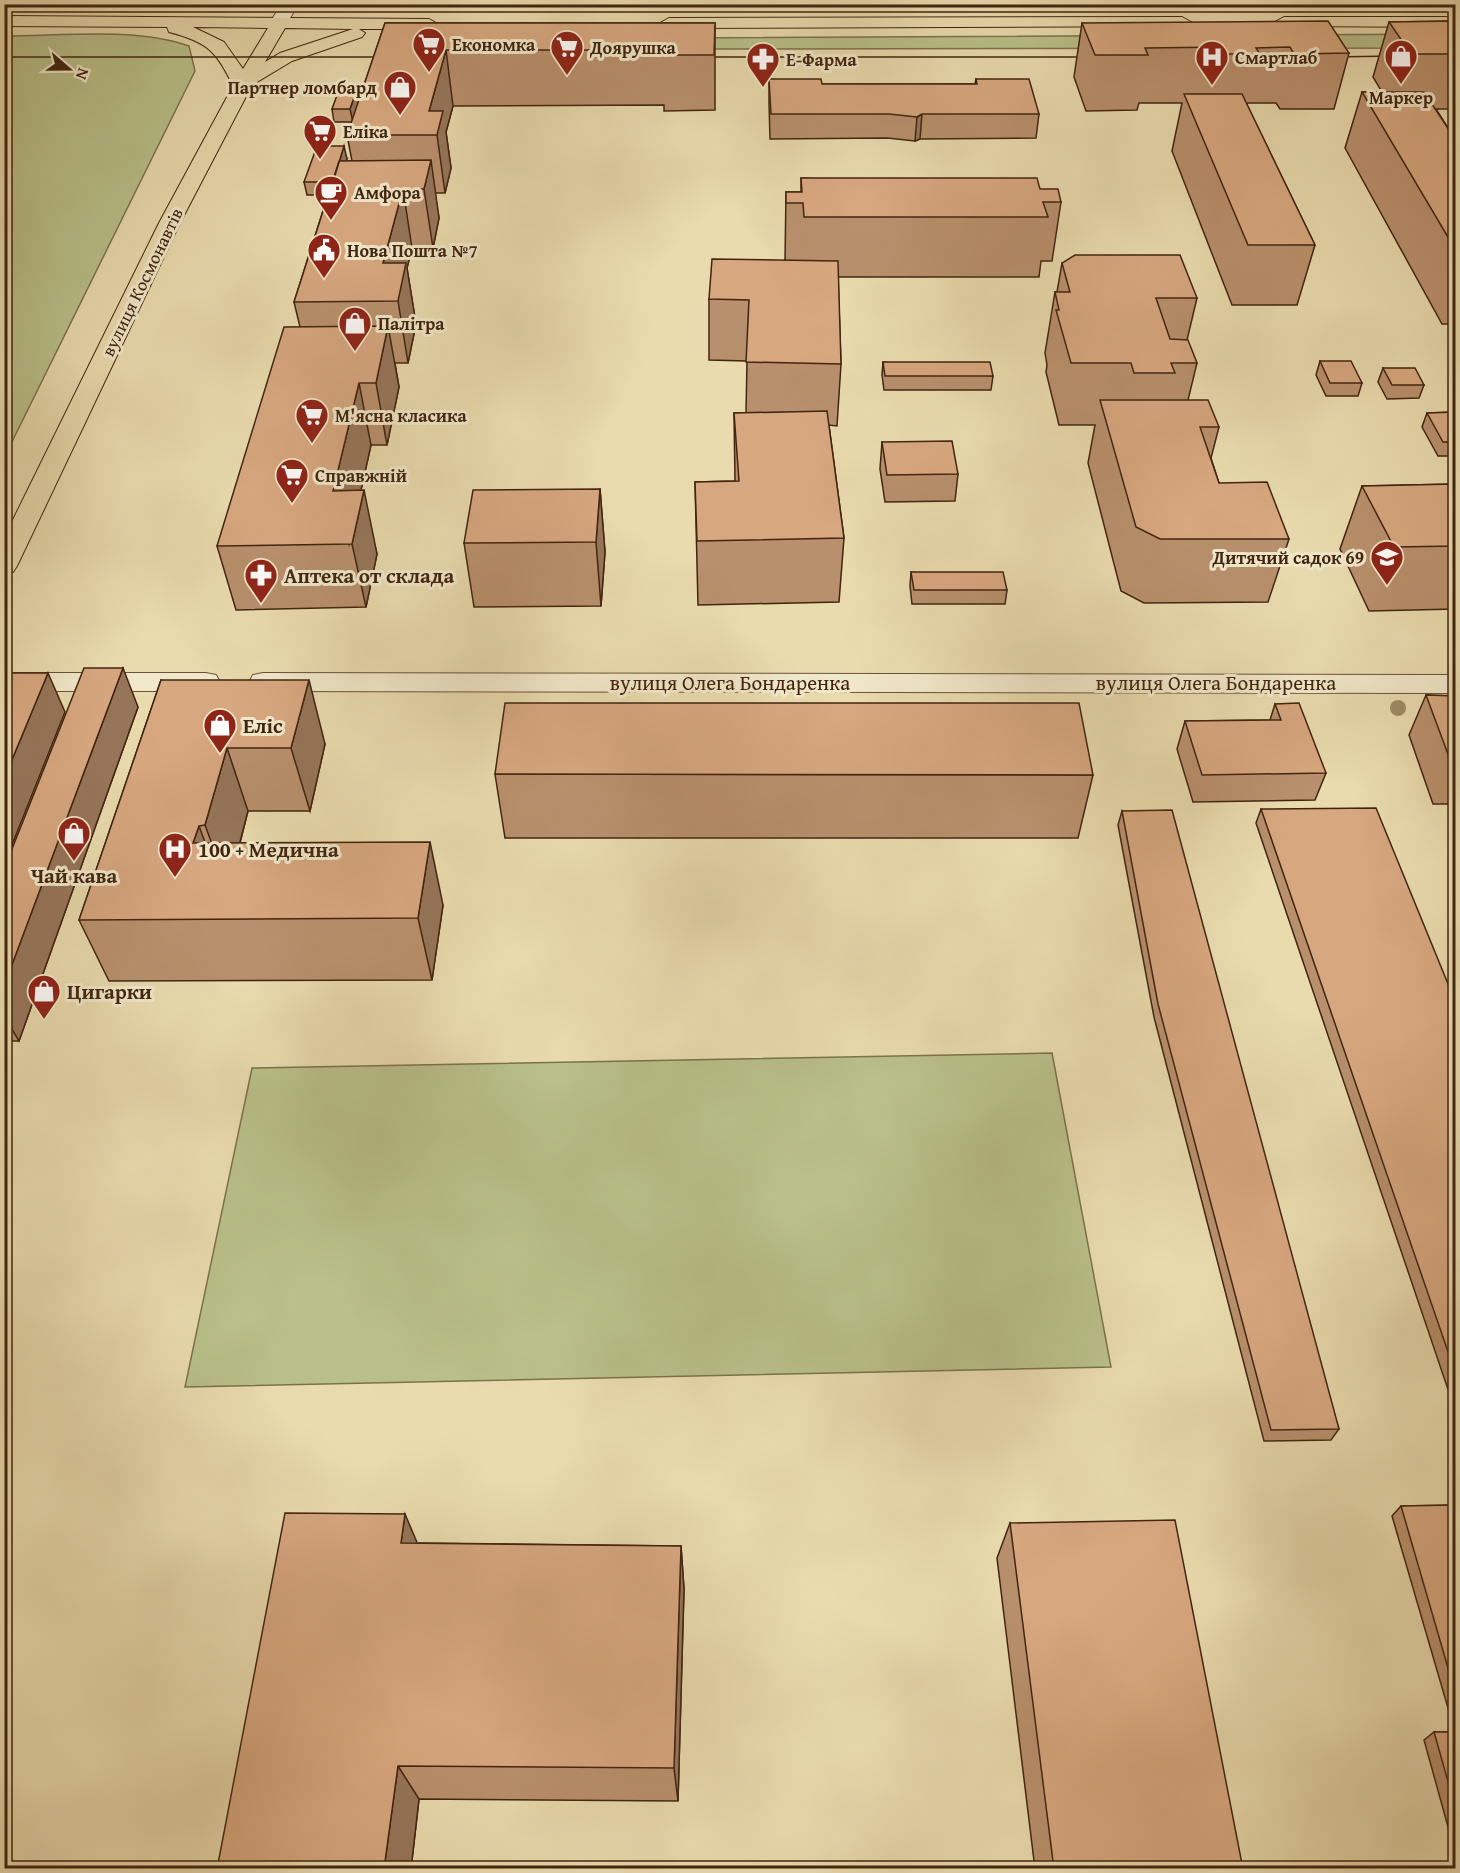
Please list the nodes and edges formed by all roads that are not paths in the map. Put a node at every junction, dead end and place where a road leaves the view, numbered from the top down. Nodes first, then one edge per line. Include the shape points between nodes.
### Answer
1 (290, 4) edge
2 (235, 6) dead end
3 (136, 20) junction
4 (4, 21) edge
5 (1197, 22) edge
6 (1268, 22) edge
7 (1455, 22) edge
8 (279, 23) junction
9 (656, 23) edge
10 (399, 24) junction
11 (449, 24) edge
12 (242, 85) junction
13 (4, 566) edge
14 (4, 682) edge
15 (1455, 684) edge

1 - 8 street, вулиця Космонавтів
2 - 3 main road via 183,17
3 - 4 main road
3 - 8 main road
3 - 12 main road via 179,28 213,42 230,57
5 - 9 main road
6 - 7 main road
8 - 10 main road
8 - 12 main road, вулиця Космонавтів
10 - 11 main road
10 - 12 main road via 302,51 262,70
12 - 13 main road, вулиця Космонавтів via 175,212
14 - 15 street, вулиця Олега Бондаренка

